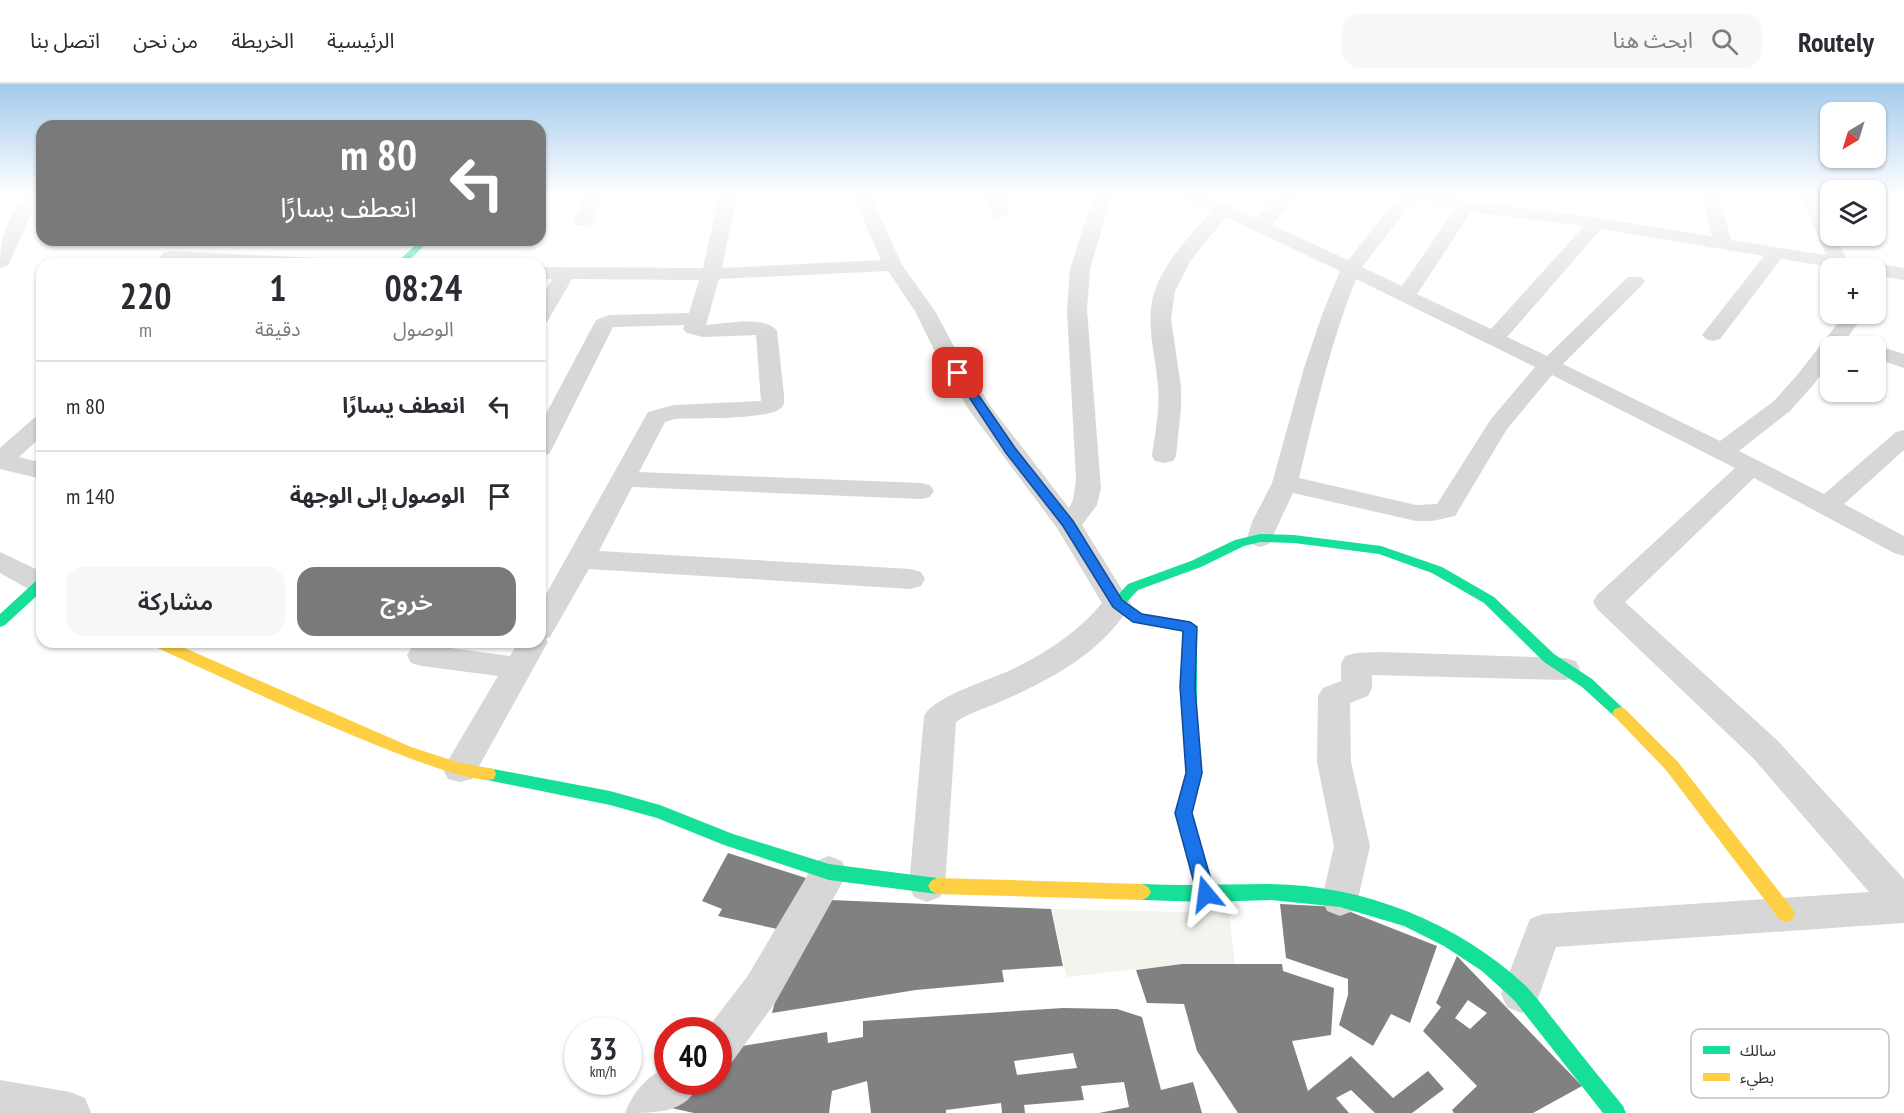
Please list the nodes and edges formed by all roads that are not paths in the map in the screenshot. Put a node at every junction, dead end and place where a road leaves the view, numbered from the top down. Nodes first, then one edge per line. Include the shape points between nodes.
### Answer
1 (4, 243) edge
2 (718, 243) edge
3 (883, 243) edge
4 (1088, 243) edge
5 (1195, 243) edge
6 (1297, 243) edge
7 (1371, 243) edge
8 (1441, 243) edge
9 (1579, 243) edge
10 (1717, 243) edge
11 (1830, 243) edge
12 (1723, 244) joint
13 (420, 246) edge
14 (1776, 253) junction
15 (170, 257) dead end
16 (191, 258) edge
17 (406, 258) edge
18 (1837, 258) edge
19 (1820, 260) edge
20 (0, 262) edge
21 (893, 265) junction
22 (1351, 269) junction
23 (546, 273) edge
24 (565, 274) junction
25 (711, 274) junction
26 (1635, 281) dead end
27 (1405, 296) junction
28 (546, 307) edge
29 (696, 319) junction
30 (1848, 324) edge
31 (1713, 334) dead end
32 (1839, 336) edge
33 (1494, 339) junction
34 (1886, 355) edge
35 (1820, 360) edge
36 (1904, 361) edge
37 (1548, 365) junction
38 (36, 429) edge
39 (546, 437) edge
40 (1904, 437) edge
41 (1722, 452) junction
42 (1164, 456) dead end
43 (0, 462) edge
44 (1751, 467) junction
45 (36, 469) edge
46 (623, 479) junction
47 (1285, 483) junction
48 (921, 491) dead end
49 (1827, 505) junction
50 (1068, 524) junction
51 (1260, 538) junction
52 (1904, 547) edge
53 (581, 559) junction
54 (0, 561) edge
55 (911, 579) dead end
56 (36, 580) edge
57 (36, 589) edge
58 (1118, 604) junction
59 (546, 620) edge
60 (0, 622) edge
61 (171, 648) edge
62 (426, 648) edge
63 (525, 655) edge
64 (1565, 669) junction
65 (460, 769) junction
66 (829, 872) junction
67 (927, 886) junction
68 (1206, 894) junction
69 (1340, 899) junction
70 (1904, 905) edge
71 (1786, 914) junction
72 (1521, 994) junction
73 (732, 1029) edge
74 (663, 1095) edge
75 (0, 1101) edge
76 (70, 1113) edge
77 (646, 1113) edge
78 (1616, 1113) edge

1 - 20 street
2 - 25 street
3 - 21 street
4 - 50 street via 1080,269 1077,310 1088,498 1086,507
5 - 42 street via 1166,291 1160,319 1170,400
6 - 22 street
7 - 22 street
8 - 27 street
9 - 33 street
10 - 12 street
11 - 18 street
12 - 14 street
13 - 17 street
14 - 19 street
14 - 31 street
15 - 16 street
21 - 25 street
21 - 50 street via 925,311 981,410
22 - 27 street
22 - 47 street via 1319,357
23 - 24 street
24 - 25 street
24 - 28 street
25 - 29 street
26 - 37 street
27 - 33 street
29 - 39 street via 603,324
29 - 46 street via 694,329 698,331 766,331 772,405 755,410 674,412 656,417
30 - 32 street
33 - 37 street
34 - 36 street
35 - 41 street via 1782,406
37 - 41 street
37 - 47 street via 1500,423 1446,510 1416,513
38 - 43 street
40 - 49 street
41 - 44 street
43 - 45 street
44 - 49 street
44 - 70 street via 1607,602 1765,749
46 - 48 street
46 - 53 street
47 - 51 street
49 - 52 street
50 - 58 street
51 - 58 street via 1133,587
51 - 64 street via 1381,550 1437,570 1489,600
53 - 55 street
53 - 59 street
54 - 56 street
57 - 60 street
58 - 67 street via 1085,641 1046,665 940,716
58 - 68 street via 1138,618 1190,627 1188,687 1194,773 1184,813
61 - 65 street via 360,733
62 - 63 street via 422,655
63 - 65 street
64 - 69 street via 1356,664 1357,688 1334,696 1334,762 1352,846
64 - 71 street via 1618,711 1672,766
65 - 66 street via 610,798
66 - 67 street
66 - 73 street via 761,990
67 - 68 street
68 - 69 street via 1271,892
69 - 72 street via 1408,920 1450,940 1488,965
70 - 71 street
71 - 72 street via 1543,931
72 - 78 street
74 - 77 street
75 - 76 street

